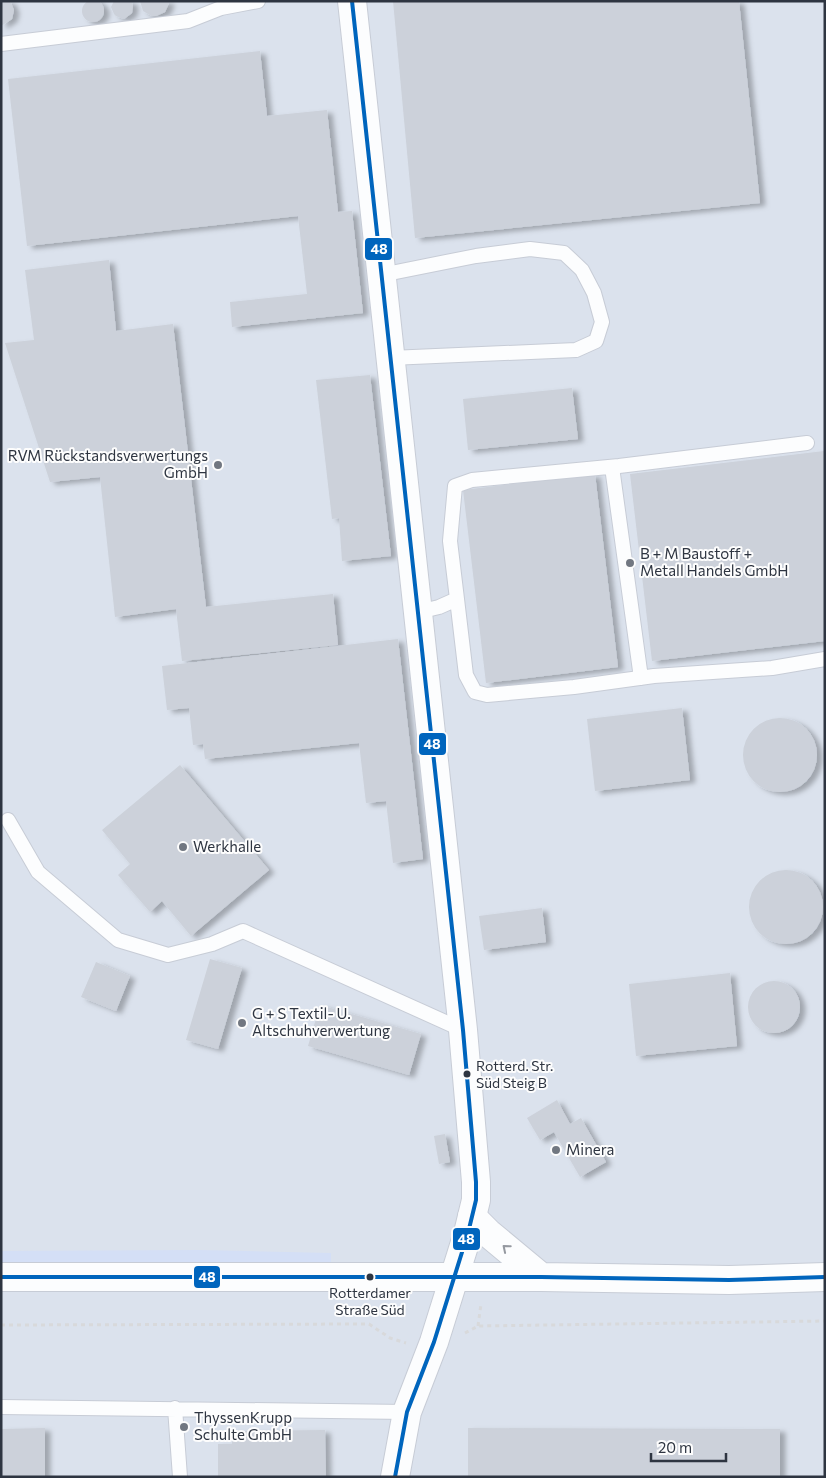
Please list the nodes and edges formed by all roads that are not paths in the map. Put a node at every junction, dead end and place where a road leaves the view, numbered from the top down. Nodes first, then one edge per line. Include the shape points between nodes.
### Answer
1 (258, 1) edge
2 (352, 1) edge
3 (209, 7) edge
4 (1, 44) edge
5 (382, 275) junction
6 (390, 358) junction
7 (807, 443) dead end
8 (612, 466) junction
9 (457, 599) junction
10 (418, 612) junction
11 (825, 659) edge
12 (641, 678) junction
13 (8, 820) dead end
14 (463, 1030) junction
15 (472, 1217) junction
16 (1, 1277) edge
17 (455, 1277) junction
18 (541, 1277) junction
19 (825, 1277) edge
20 (1, 1407) edge
21 (175, 1408) junction
22 (407, 1412) junction
23 (180, 1477) edge
24 (395, 1477) edge

1 - 3 lane
2 - 5 street
3 - 4 lane via 188,22
5 - 6 street
5 - 6 lane via 530,249 564,253 582,270 594,293 602,322 596,340 576,350
6 - 10 street
7 - 8 lane
8 - 9 lane via 472,480 455,486 450,541
8 - 12 lane
9 - 10 lane
9 - 12 lane via 466,675 475,692 504,694
10 - 14 street
11 - 12 lane via 772,668
13 - 14 lane via 38,872 118,940 168,955 212,944 243,930
14 - 15 street via 476,1182
15 - 17 street
18 -> 15 street
16 - 17 street
17 - 18 street
17 - 22 street
18 - 19 street via 729,1280
20 - 21 lane
21 - 22 lane
21 - 23 lane
22 - 24 street

